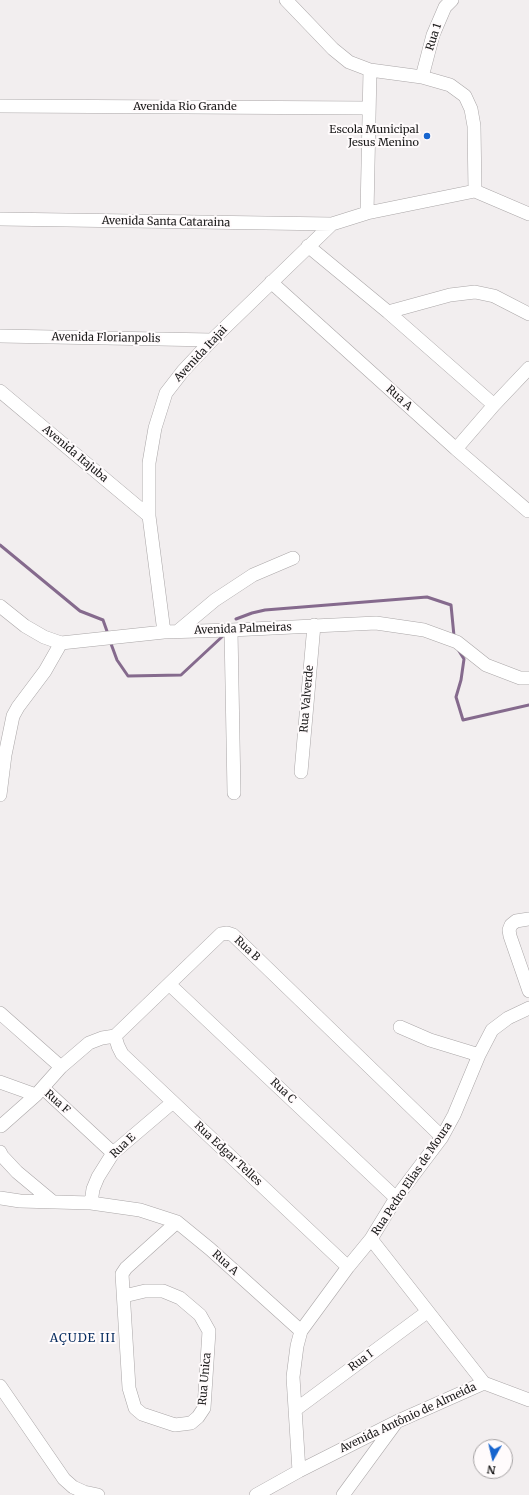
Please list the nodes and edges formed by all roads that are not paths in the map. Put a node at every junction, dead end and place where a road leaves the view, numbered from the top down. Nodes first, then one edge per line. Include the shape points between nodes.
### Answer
1 (286, 0) edge
2 (452, 0) edge
3 (370, 70) junction
4 (422, 78) junction
5 (0, 106) edge
6 (369, 108) junction
7 (475, 191) junction
8 (367, 214) junction
9 (529, 214) edge
10 (0, 219) edge
11 (332, 224) junction
12 (308, 246) junction
13 (271, 282) junction
14 (388, 312) junction
15 (529, 314) edge
16 (0, 336) edge
17 (212, 340) junction
18 (529, 368) edge
19 (0, 392) edge
20 (494, 405) junction
21 (456, 449) junction
22 (528, 511) edge
23 (149, 516) junction
24 (293, 558) dead end
25 (0, 606) edge
26 (314, 625) junction
27 (231, 630) junction
28 (178, 631) junction
29 (164, 632) junction
30 (61, 643) junction
31 (529, 678) edge
32 (301, 772) dead end
33 (234, 793) dead end
34 (0, 795) edge
35 (529, 920) edge
36 (169, 984) junction
37 (529, 991) edge
38 (529, 1008) edge
39 (0, 1012) edge
40 (400, 1027) dead end
41 (115, 1036) junction
42 (479, 1055) junction
43 (61, 1067) junction
44 (0, 1082) edge
45 (40, 1092) junction
46 (173, 1102) junction
47 (0, 1127) edge
48 (442, 1137) junction
49 (0, 1152) edge
50 (113, 1153) junction
51 (0, 1198) edge
52 (396, 1198) junction
53 (53, 1202) junction
54 (91, 1203) junction
55 (177, 1222) junction
56 (371, 1239) junction
57 (348, 1267) junction
58 (124, 1296) junction
59 (427, 1312) junction
60 (301, 1331) junction
61 (484, 1383) junction
62 (0, 1386) edge
63 (529, 1400) edge
64 (295, 1410) junction
65 (396, 1422) junction
66 (299, 1471) junction
67 (98, 1495) edge
68 (256, 1495) edge
69 (343, 1495) edge

1 - 3 street via 333,50 349,62
2 - 4 street, Rua 1 via 445,7 433,35
3 - 4 street
3 - 6 street
4 - 7 street via 450,85 465,96 472,109
5 - 6 street, Avenida Rio Grande
6 - 8 street
7 - 8 street, Avenida Itajai
7 - 9 street
8 - 11 street, Avenida Itajai
10 - 11 street, Avenida Santa Cataraina
11 - 12 street, Avenida Itajai
12 - 13 street, Avenida Itajai
12 - 14 street
13 - 17 street, Avenida Itajai
13 - 21 street, Rua A
14 - 15 street via 450,295 475,292 494,296
14 - 20 street
16 - 17 street, Avenida Florianpolis
17 - 23 street, Avenida Itajai via 166,393 155,428 149,463
18 - 20 street
19 - 23 street, Avenida Itajuba
20 - 21 street
21 - 22 street, Rua A
23 - 29 street, Avenida Itajai
24 - 28 street via 253,575 215,600
25 - 30 street via 25,626
26 - 27 street, Avenida Palmeiras
26 - 31 street, Avenida Palmeiras via 376,623 424,630 457,642 486,665 520,678
26 - 32 street, Rua Valverde
27 - 28 street, Avenida Palmeiras
27 - 33 street
28 - 29 street, Avenida Palmeiras
29 - 30 street, Avenida Palmeiras
30 - 34 street via 14,716
35 - 37 street via 516,921 509,930
36 - 41 street, Rua B
36 - 48 street, Rua B via 221,934 233,935
36 - 52 street, Rua C
38 - 42 street, Rua Pedro Elias de Moura via 508,1018 492,1030
39 - 43 street
40 - 42 street via 430,1040
41 - 43 street via 89,1043
41 - 46 street, Rua Edgar Telles via 122,1054
42 - 48 street, Rua Pedro Elias de Moura
43 - 45 street
44 - 45 street via 14,1088
45 - 47 street, Rua F
45 - 50 street, Rua F
46 - 50 street, Rua E
46 - 57 street, Rua Edgar Telles
48 - 52 street, Rua Pedro Elias de Moura
49 - 53 street via 17,1172
50 - 54 street, Rua E via 98,1177
51 - 53 street, Rua A
52 - 56 street, Rua Pedro Elias de Moura
53 - 54 street, Rua A
54 - 55 street, Rua A via 140,1210
55 - 58 street, Rua Unica via 126,1268 122,1274
55 - 60 street, Rua A
56 - 57 street, Rua Pedro Elias de Moura
56 - 59 street, Avenida Antônio de Almeida
57 - 60 street, Rua Pedro Elias de Moura
58 - 58 street, Rua Unica via 129,1388 135,1408 142,1414 175,1425 191,1423 204,1408 209,1330 200,1315 180,1298 163,1292 145,1291
59 - 61 street, Avenida Antônio de Almeida
59 - 64 street, Rua I
60 - 64 street via 293,1377
61 - 63 street
61 - 65 street, Avenida Antônio de Almeida
62 - 67 street via 64,1479 72,1487
64 - 66 street
65 - 66 street, Avenida Antônio de Almeida
65 - 69 street
66 - 68 street, Avenida Antônio de Almeida

